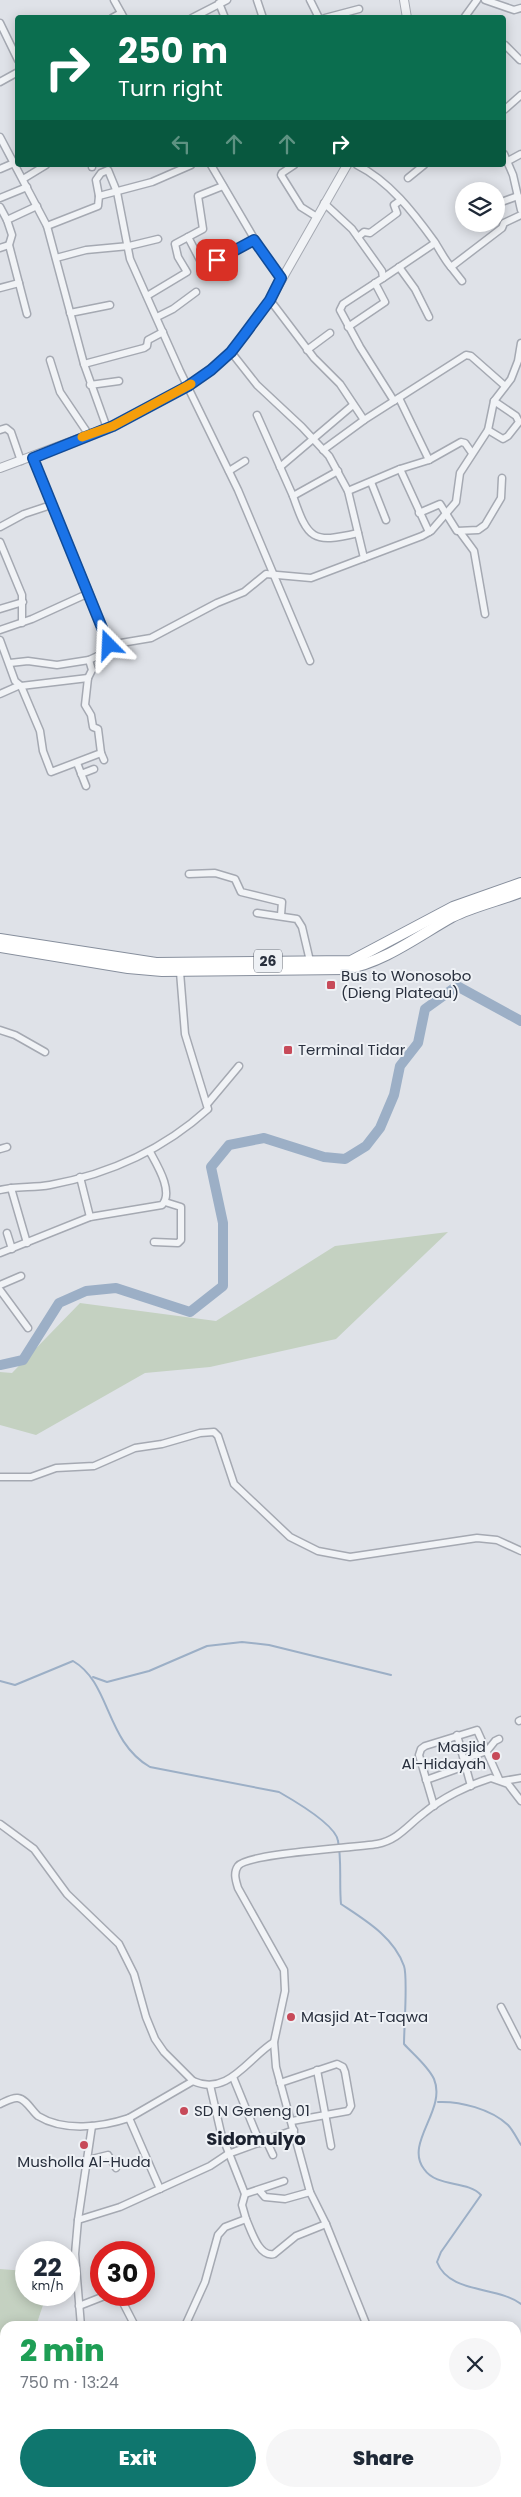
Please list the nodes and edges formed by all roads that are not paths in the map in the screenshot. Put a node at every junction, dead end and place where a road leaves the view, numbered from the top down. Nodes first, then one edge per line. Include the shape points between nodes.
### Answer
1 (114, 0) edge
2 (226, 0) edge
3 (257, 0) edge
4 (310, 0) edge
5 (404, 0) edge
6 (477, 0) edge
7 (486, 0) edge
8 (219, 3) junction
9 (521, 8) edge
10 (359, 9) dead end
11 (123, 15) edge
12 (197, 15) edge
13 (225, 15) edge
14 (262, 15) edge
15 (317, 15) edge
16 (336, 15) edge
17 (406, 15) edge
18 (466, 15) edge
19 (0, 23) edge
20 (506, 46) edge
21 (15, 54) edge
22 (520, 60) edge
23 (15, 74) edge
24 (0, 82) edge
25 (521, 95) edge
26 (506, 108) edge
27 (0, 137) edge
28 (521, 154) edge
29 (506, 158) edge
30 (508, 161) junction
31 (14, 162) joint
32 (17, 167) edge
33 (43, 167) edge
34 (186, 167) edge
35 (211, 167) edge
36 (291, 167) edge
37 (346, 167) edge
38 (361, 167) edge
39 (422, 167) edge
40 (0, 169) edge
41 (408, 178) dead end
42 (23, 179) junction
43 (223, 186) junction
44 (27, 188) junction
45 (117, 192) junction
46 (99, 196) junction
47 (518, 196) junction
48 (0, 198) edge
49 (401, 200) junction
50 (505, 201) edge
51 (324, 203) junction
52 (37, 206) junction
53 (0, 207) edge
54 (521, 210) edge
55 (521, 215) edge
56 (317, 217) junction
57 (7, 220) junction
58 (47, 226) junction
59 (188, 237) junction
60 (358, 237) junction
61 (158, 239) dead end
62 (254, 240) junction
63 (10, 241) junction
64 (435, 243) junction
65 (127, 247) junction
66 (0, 248) edge
67 (56, 258) junction
68 (399, 267) junction
69 (451, 267) junction
70 (281, 278) junction
71 (383, 278) junction
72 (462, 281) dead end
73 (375, 283) junction
74 (19, 284) junction
75 (0, 288) edge
76 (196, 292) dead end
77 (148, 296) junction
78 (270, 300) junction
79 (110, 305) dead end
80 (70, 313) junction
81 (27, 314) dead end
82 (157, 317) junction
83 (429, 317) dead end
84 (348, 327) junction
85 (163, 332) junction
86 (330, 333) dead end
87 (521, 343) edge
88 (307, 350) junction
89 (231, 352) junction
90 (50, 360) dead end
91 (84, 364) junction
92 (119, 380) dead end
93 (504, 384) junction
94 (90, 385) junction
95 (188, 386) junction
96 (397, 400) junction
97 (494, 401) junction
98 (353, 404) junction
99 (257, 415) dead end
100 (364, 420) junction
101 (107, 428) junction
102 (0, 430) edge
103 (488, 430) junction
104 (89, 435) junction
105 (313, 438) junction
106 (323, 450) junction
107 (472, 453) junction
108 (33, 458) junction
109 (428, 460) junction
110 (21, 461) junction
111 (245, 461) dead end
112 (280, 467) junction
113 (0, 468) edge
114 (400, 469) junction
115 (229, 471) junction
116 (338, 471) junction
117 (502, 478) dead end
118 (371, 482) junction
119 (348, 491) junction
120 (293, 496) junction
121 (51, 505) junction
122 (419, 513) junction
123 (447, 514) junction
124 (386, 520) dead end
125 (0, 526) edge
126 (429, 532) junction
127 (460, 532) junction
128 (358, 533) junction
129 (0, 542) edge
130 (364, 558) junction
131 (272, 573) junction
132 (89, 593) junction
133 (23, 602) junction
134 (0, 610) edge
135 (485, 614) dead end
136 (22, 623) junction
137 (0, 630) edge
138 (0, 640) edge
139 (109, 645) junction
140 (89, 660) junction
141 (310, 661) dead end
142 (10, 663) junction
143 (88, 678) junction
144 (20, 686) junction
145 (0, 694) edge
146 (101, 752) junction
147 (104, 760) dead end
148 (77, 763) junction
149 (94, 769) dead end
150 (81, 774) junction
151 (86, 786) dead end
152 (190, 874) dead end
153 (521, 883) edge
154 (521, 892) edge
155 (257, 913) dead end
156 (281, 915) junction
157 (0, 939) edge
158 (0, 947) edge
159 (310, 961) junction
160 (345, 965) junction
161 (180, 972) junction
162 (0, 1030) edge
163 (45, 1052) dead end
164 (239, 1066) dead end
165 (208, 1103) junction
166 (150, 1152) junction
167 (80, 1177) junction
168 (11, 1188) junction
169 (0, 1190) edge
170 (165, 1202) junction
171 (90, 1217) junction
172 (7, 1233) dead end
173 (154, 1242) dead end
174 (27, 1243) junction
175 (12, 1249) junction
176 (0, 1253) edge
177 (22, 1276) dead end
178 (0, 1285) edge
179 (0, 1290) edge
180 (28, 1328) dead end
181 (0, 1477) edge
182 (521, 1551) edge
183 (457, 1735) junction
184 (500, 1740) dead end
185 (487, 1751) junction
186 (464, 1763) junction
187 (521, 1778) edge
188 (426, 1780) junction
189 (501, 1780) junction
190 (471, 1786) junction
191 (521, 1801) edge
192 (434, 1806) junction
193 (0, 1824) edge
194 (501, 2007) dead end
195 (274, 2042) junction
196 (521, 2046) edge
197 (317, 2070) junction
198 (234, 2078) junction
199 (193, 2081) junction
200 (280, 2083) junction
201 (210, 2085) junction
202 (0, 2104) edge
203 (326, 2114) junction
204 (129, 2118) junction
205 (292, 2121) junction
206 (92, 2126) junction
207 (294, 2130) junction
208 (263, 2141) junction
209 (331, 2146) dead end
210 (228, 2154) junction
211 (273, 2155) dead end
212 (88, 2160) junction
213 (116, 2168) dead end
214 (284, 2181) dead end
215 (160, 2189) junction
216 (259, 2190) junction
217 (310, 2192) junction
218 (245, 2194) junction
219 (246, 2219) junction
220 (78, 2220) junction
221 (326, 2224) junction
222 (76, 2241) edge
223 (78, 2306) edge
224 (125, 2306) edge
225 (81, 2321) edge
226 (132, 2321) edge
227 (187, 2321) edge
228 (365, 2321) edge

1 - 11 street
2 - 8 street
3 - 14 street
4 - 15 street
5 - 17 street
6 - 18 street
7 - 9 street via 514,10
8 - 12 street
8 - 13 street
10 - 16 street
19 - 21 street
20 - 22 street
23 - 24 street
25 - 26 street
27 - 31 street
28 - 30 street
29 - 30 street
30 - 47 street
31 - 40 street
32 - 42 street
33 - 42 street
34 - 45 street
35 - 43 street
36 - 56 street via 282,173 282,178 301,207
37 - 51 street
38 - 49 street
39 - 41 street
42 - 44 street
43 - 59 street via 198,196 203,229
43 - 62 street
44 - 48 street
44 - 52 street
45 - 46 street
45 - 46 street via 108,170 96,180
45 - 65 street
46 - 58 street via 100,203 94,208
47 - 50 street
47 - 54 street
49 - 60 street via 394,206 397,213 394,218
49 - 64 street
51 - 56 street
51 - 60 street
52 - 57 street
52 - 58 street
53 - 57 street
55 - 69 street via 504,223 502,228
56 - 70 street
57 - 63 street
58 - 67 street
59 - 62 street via 204,262 217,260
59 - 77 street via 175,244 187,272
60 - 71 street via 380,267
61 - 65 street
62 - 70 street
63 - 66 street
63 - 74 street
64 - 68 street
64 - 69 street
65 - 67 street via 86,250
65 - 77 street
67 - 80 street
68 - 71 street
68 - 83 street
69 - 72 street
70 - 78 street
71 - 73 street
73 - 84 street via 340,307
73 - 84 street via 385,302
74 - 75 street
74 - 81 street
76 - 82 street
77 - 82 street
78 - 88 street
78 - 89 street
79 - 80 street
80 - 91 street
82 - 85 street
84 - 96 street
85 - 91 street via 148,340 144,348
85 - 95 street
86 - 88 street
87 - 93 street via 518,361
88 - 98 street via 340,384
89 - 95 street
89 - 105 street via 271,399
90 - 104 street via 60,392
91 - 94 street
92 - 94 street
93 - 96 street via 466,355
93 - 97 street
94 - 101 street
95 - 101 street
95 - 115 street
96 - 100 street
96 - 109 street
97 - 103 street
97 - 103 street via 519,422 502,439
98 - 100 street
98 - 105 street
99 - 112 street
100 - 106 street
101 - 104 street
102 - 110 street via 6,428 11,432
103 - 107 street
104 - 108 street
105 - 106 street
105 - 112 street
106 - 116 street
107 - 109 street via 461,442
107 - 123 street via 460,473 458,496
108 - 110 street
108 - 121 street
109 - 114 street
110 - 113 street
111 - 115 street
112 - 120 street
114 - 118 street
114 - 122 street
115 - 131 street
116 - 119 street
116 - 120 street
117 - 127 street via 501,498 485,526
118 - 119 street
118 - 124 street
119 - 128 street
120 - 128 street via 303,524 313,535 330,540
121 - 125 street
121 - 132 street
122 - 123 street via 437,503
122 - 126 street
123 - 126 street
123 - 127 street
126 - 130 street
127 - 135 street via 474,551
128 - 130 street
129 - 133 street
130 - 131 street via 311,578
131 - 139 street via 262,576 244,592 151,638
131 - 141 street
132 - 136 street
132 - 139 street
133 - 134 street
133 - 136 street
136 - 137 street
138 - 142 street
139 - 140 street via 102,654
140 - 142 street via 57,665 28,661
140 - 143 street via 92,670
142 - 144 street
143 - 144 street
143 - 146 street via 85,705 93,728 98,729
144 - 145 street
144 - 148 street via 40,731 52,774
146 - 147 street
146 - 148 street
148 - 150 street
149 - 150 street
150 - 151 street
152 - 156 street via 215,872 235,879 241,892 282,902
153 - 160 highway, 26 via 454,907
154 - 160 highway, 26 via 454,916 396,950 358,966
155 - 156 street
156 - 159 street via 300,922
157 - 159 highway, 26 via 156,963
158 - 161 highway, 26 via 128,968
159 - 160 highway, 26
160 - 161 highway, 26
161 - 165 street via 185,1034
162 - 163 street
164 - 165 street
165 - 166 street via 208,1109 200,1117
166 - 167 street
166 - 170 street via 164,1181
167 - 168 street via 50,1185
167 - 171 street
168 - 169 street
168 - 174 street
170 - 171 street via 146,1210
170 - 173 street via 181,1207 181,1240
171 - 174 street
172 - 175 street
174 - 175 street
175 - 176 street
177 - 178 street
179 - 180 street
181 - 182 street via 31,1477 56,1468 95,1465 135,1448 214,1432 235,1485 290,1537 318,1551 350,1557 477,1538 497,1540
183 - 185 street via 478,1731
183 - 186 street
183 - 188 street via 421,1749 420,1762
184 - 185 street
185 - 186 street
185 - 189 street
186 - 188 street
186 - 190 street
187 - 189 street
188 - 192 street
189 - 190 street via 489,1778
189 - 191 street
190 - 192 street
192 - 195 street via 400,1835 386,1842 256,1857 242,1862 236,1870 238,1888 285,1974 285,1991
193 - 199 street via 34,1849 67,1894 119,1944 134,1974 152,2034 164,2052
194 - 196 street
195 - 198 street via 260,2051
195 - 200 street
197 - 200 street
197 - 203 street
197 - 203 street via 338,2064 345,2072 350,2110 345,2114
198 - 201 street
198 - 208 street
199 - 201 street
199 - 204 street
200 - 205 street
201 - 210 street
202 - 206 street via 18,2098 44,2118 67,2125
203 - 205 street
203 - 209 street
204 - 206 street
204 - 215 street
205 - 207 street
206 - 212 street
207 - 208 street
207 - 217 street
208 - 210 street
208 - 211 street
210 - 215 street
210 - 218 street
212 - 213 street via 108,2155
212 - 220 street
214 - 216 street
215 - 220 street via 120,2207
216 - 217 street via 265,2197 285,2200
216 - 218 street
217 - 221 street
218 - 219 street via 242,2205
219 - 221 street via 259,2246 269,2255 301,2233
219 - 227 street via 225,2227 218,2235 205,2282
220 - 222 street
221 - 228 street
223 - 225 street
224 - 226 street

